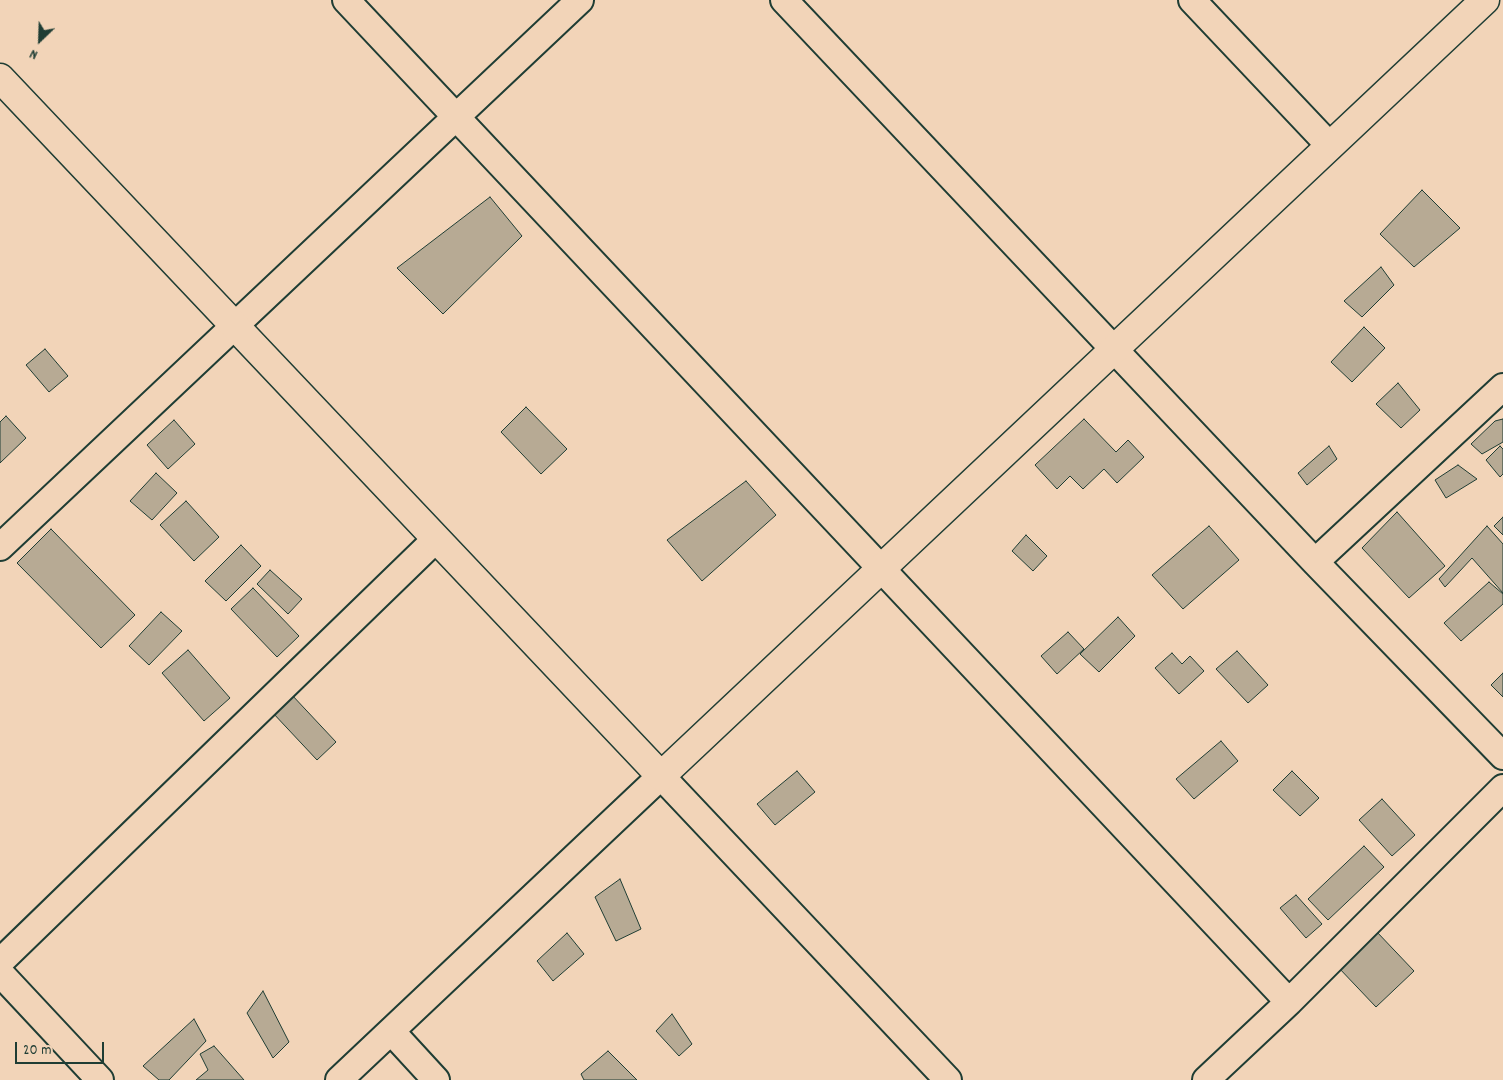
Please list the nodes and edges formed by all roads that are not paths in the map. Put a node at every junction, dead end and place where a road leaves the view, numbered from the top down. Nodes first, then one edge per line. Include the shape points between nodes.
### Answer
1 (346, 0) edge
2 (580, 0) edge
3 (784, 0) edge
4 (1192, 0) edge
5 (1485, 0) edge
6 (0, 78) edge
7 (456, 117) junction
8 (1330, 146) junction
9 (234, 325) junction
10 (1114, 349) junction
11 (1503, 387) edge
12 (436, 539) junction
13 (0, 546) edge
14 (1315, 562) junction
15 (881, 569) junction
16 (1503, 756) edge
17 (661, 776) junction
18 (1503, 788) edge
19 (0, 962) edge
20 (0, 973) edge
21 (1289, 1002) junction
22 (391, 1031) junction
23 (100, 1080) edge
24 (339, 1080) edge
25 (436, 1080) edge
26 (948, 1080) edge
27 (1206, 1080) edge

1 - 7 street
2 - 7 street
3 - 10 street
4 - 8 street
5 - 8 street
6 - 9 street
7 - 9 street
7 - 15 street
8 - 10 street
9 - 12 street
9 - 13 street
10 - 14 street
10 - 15 street
11 - 14 street
12 - 17 street
12 - 19 street
14 - 16 street
15 - 17 street
15 - 21 street
17 - 22 street
17 - 26 street
18 - 21 street
20 - 23 street
21 - 27 street
22 - 24 street
22 - 25 street

